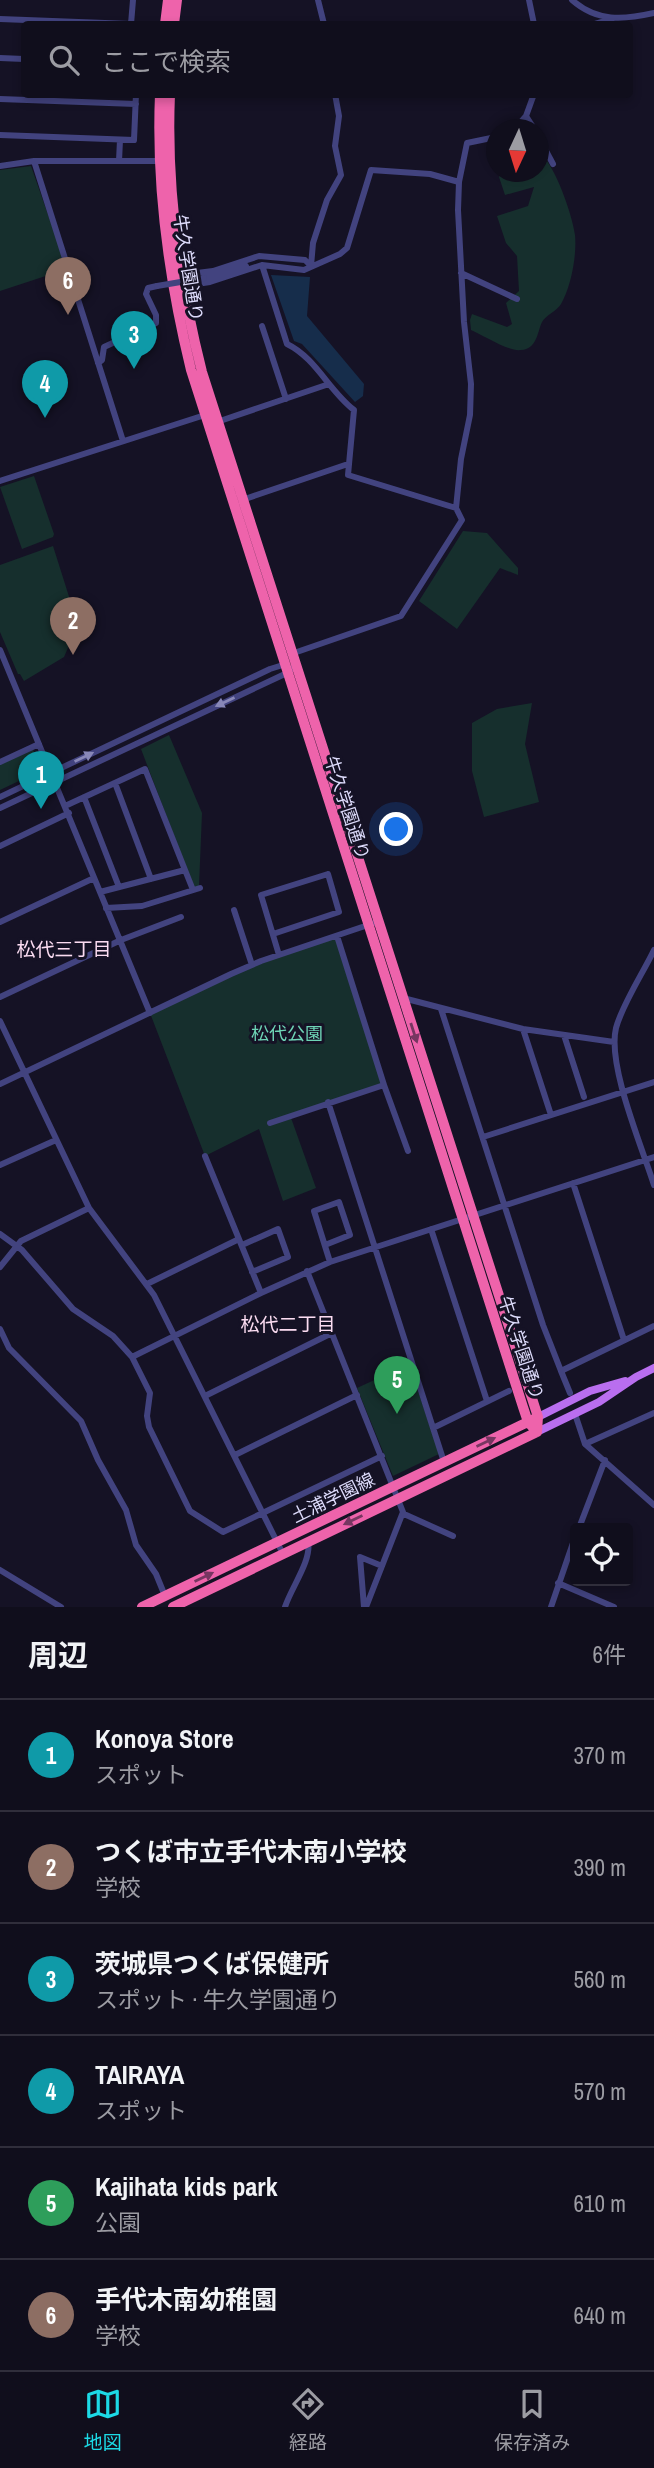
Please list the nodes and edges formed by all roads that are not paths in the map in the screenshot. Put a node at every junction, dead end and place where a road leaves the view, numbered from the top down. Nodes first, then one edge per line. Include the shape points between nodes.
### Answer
1 (133, 0) edge
2 (167, 0) edge
3 (177, 0) edge
4 (318, 0) edge
5 (529, 0) edge
6 (572, 0) edge
7 (654, 13) edge
8 (0, 19) edge
9 (612, 19) junction
10 (52, 21) edge
11 (131, 21) edge
12 (164, 21) edge
13 (174, 21) edge
14 (323, 21) edge
15 (533, 21) edge
16 (605, 21) edge
17 (0, 58) edge
18 (21, 59) edge
19 (136, 98) edge
20 (160, 98) edge
21 (170, 98) edge
22 (336, 98) edge
23 (533, 98) edge
24 (0, 99) edge
25 (136, 104) junction
26 (526, 116) junction
27 (523, 119) edge
28 (528, 119) edge
29 (0, 135) edge
30 (486, 139) edge
31 (120, 140) junction
32 (549, 157) edge
33 (34, 161) junction
34 (119, 161) junction
35 (165, 161) junction
36 (553, 164) dead end
37 (0, 166) edge
38 (459, 182) junction
39 (262, 265) junction
40 (310, 266) junction
41 (461, 273) junction
42 (181, 275) junction
43 (183, 286) junction
44 (517, 299) dead end
45 (262, 326) dead end
46 (97, 363) junction
47 (328, 384) junction
48 (286, 399) junction
49 (212, 416) junction
50 (123, 441) junction
51 (348, 464) junction
52 (0, 481) edge
53 (242, 500) junction
54 (456, 508) junction
55 (0, 650) edge
56 (291, 654) junction
57 (288, 668) junction
58 (39, 744) junction
59 (0, 762) edge
60 (51, 773) junction
61 (55, 783) junction
62 (115, 783) junction
63 (0, 797) edge
64 (84, 797) junction
65 (0, 808) edge
66 (67, 809) junction
67 (0, 846) edge
68 (185, 870) junction
69 (94, 878) junction
70 (151, 879) junction
71 (119, 887) junction
72 (100, 892) junction
73 (106, 908) junction
74 (234, 910) dead end
75 (181, 917) dead end
76 (0, 922) edge
77 (373, 924) junction
78 (273, 934) junction
79 (337, 936) junction
80 (121, 940) junction
81 (654, 950) edge
82 (279, 955) junction
83 (252, 965) junction
84 (0, 997) edge
85 (403, 999) junction
86 (441, 1009) junction
87 (150, 1013) junction
88 (0, 1021) edge
89 (523, 1029) junction
90 (564, 1035) junction
91 (614, 1042) junction
92 (24, 1072) junction
93 (654, 1082) edge
94 (0, 1084) edge
95 (384, 1085) junction
96 (624, 1092) junction
97 (584, 1097) dead end
98 (328, 1102) junction
99 (551, 1115) junction
100 (270, 1123) dead end
101 (482, 1137) junction
102 (56, 1140) junction
103 (408, 1152) dead end
104 (205, 1156) dead end
105 (654, 1157) edge
106 (646, 1160) junction
107 (0, 1165) edge
108 (573, 1183) junction
109 (654, 1185) edge
110 (505, 1205) junction
111 (89, 1208) junction
112 (468, 1217) junction
113 (431, 1229) junction
114 (0, 1234) edge
115 (241, 1242) junction
116 (325, 1244) junction
117 (18, 1245) junction
118 (374, 1247) junction
119 (330, 1262) junction
120 (0, 1267) edge
121 (307, 1271) junction
122 (252, 1272) junction
123 (147, 1284) junction
124 (261, 1293) junction
125 (654, 1326) edge
126 (0, 1329) edge
127 (332, 1333) junction
128 (175, 1334) junction
129 (624, 1340) junction
130 (132, 1357) junction
131 (654, 1368) edge
132 (561, 1371) junction
133 (636, 1377) junction
134 (509, 1391) dead end
135 (570, 1393) dead end
136 (357, 1395) junction
137 (205, 1396) junction
138 (487, 1401) junction
139 (654, 1413) edge
140 (575, 1414) junction
141 (533, 1420) junction
142 (433, 1428) junction
143 (537, 1432) junction
144 (585, 1444) junction
145 (235, 1455) junction
146 (382, 1456) junction
147 (605, 1460) junction
148 (444, 1462) junction
149 (394, 1485) junction
150 (398, 1498) junction
151 (654, 1506) edge
152 (262, 1512) junction
153 (404, 1514) junction
154 (581, 1523) edge
155 (453, 1536) dead end
156 (277, 1542) junction
157 (308, 1542) junction
158 (570, 1551) edge
159 (283, 1554) junction
160 (382, 1566) junction
161 (0, 1570) edge
162 (558, 1583) junction
163 (165, 1596) junction
164 (61, 1607) edge
165 (142, 1607) edge
166 (173, 1607) edge
167 (285, 1607) edge
168 (365, 1607) edge
169 (551, 1607) edge
170 (612, 1607) edge

1 - 11 street
2 - 12 highway
3 - 13 highway
4 - 14 street
5 - 15 street
6 - 9 street via 593,14
7 - 9 street
8 - 10 street
9 - 16 street
17 - 18 street
19 - 25 street
20 - 35 highway, 牛久学園通り
21 - 35 highway, 牛久学園通り
22 - 40 street via 340,116 335,146 341,176 327,201
23 - 26 street
24 - 25 street
25 - 31 street via 134,140
26 - 27 street
26 - 28 street
29 - 31 street
30 - 38 street via 467,143
31 - 34 street
32 - 36 street
33 - 34 street
33 - 37 street
33 - 46 street
34 - 35 street
35 - 42 highway, 牛久学園通り
35 - 49 highway, 牛久学園通り via 164,222 173,288 186,350
38 - 40 street via 430,174 370,170 347,248
38 - 41 street
39 - 40 street via 304,270
39 - 43 street
39 - 47 street via 287,344 309,360
40 - 42 street via 306,260 259,256 213,271
40 - 46 street, bridge via 259,262 148,288 156,323 104,346
41 - 44 street
41 - 54 street via 471,384
42 - 43 highway, 牛久学園通り
43 - 49 highway, 牛久学園通り
45 - 48 street
46 - 50 street
47 - 48 street
47 - 51 street via 354,410
48 - 49 street
49 - 50 street
49 - 53 highway, 牛久学園通り
49 - 57 highway, 牛久学園通り
50 - 52 street
51 - 53 street
51 - 54 street via 348,475
53 - 56 highway, 牛久学園通り
54 - 56 street via 462,520 401,616
55 - 58 street
56 - 57 highway, 牛久学園通り
60 -> 57 street
57 -> 61 street
57 - 77 highway, 牛久学園通り
58 - 59 street
58 - 60 street
60 - 61 street
60 - 63 street
61 - 65 street
61 - 66 street
62 - 64 street
62 - 68 street via 145,769
62 - 70 street
64 - 66 street
64 - 71 street
66 - 67 street
66 - 69 street
68 - 70 street
68 - 73 street via 196,889 142,906
69 - 72 street
69 - 76 street
70 - 71 street
71 - 72 street
72 - 73 street
73 - 80 street
74 - 83 street
75 - 80 street
77 - 79 street
77 - 85 highway, 牛久学園通り
77 - 112 highway, 牛久学園通り
78 - 78 street via 261,895 328,874 339,912
78 - 82 street
79 - 82 street
79 - 95 street
80 - 84 street
80 - 87 street
81 - 91 street via 617,1024
82 - 83 street
83 - 87 street
85 - 86 street
85 -> 112 highway, 牛久学園通り
86 - 89 street
86 - 101 street
87 - 92 street
88 - 92 street
89 - 90 street
89 - 99 street
90 - 91 street
90 - 97 street
91 - 96 street via 615,1067
92 - 94 street
92 - 102 street
93 - 96 street
95 - 98 street
95 - 103 street
96 - 99 street
96 - 106 street
98 - 100 street
98 - 118 street
99 - 101 street
101 - 110 street
102 - 107 street
102 - 111 street
104 - 115 street
105 - 106 street
106 - 108 street
106 - 109 street
108 - 110 street
108 - 129 street
110 - 112 street
110 - 132 street
111 - 117 street
111 - 123 street
112 - 113 street
112 - 141 highway, 牛久学園通り
113 - 118 street
113 - 138 street
114 - 117 street
115 - 122 street
115 - 122 street via 278,1229 288,1257
115 - 123 street
116 - 116 street via 314,1212 339,1202 350,1235
116 - 119 street
117 - 120 street
117 - 130 street via 73,1309 113,1335
118 - 119 street
118 - 142 street
119 - 121 street
121 - 124 street
121 - 127 street
122 - 124 street
123 - 128 street
124 - 128 street
125 - 129 street
126 - 163 street via 9,1348 81,1421 126,1510 136,1545
127 - 136 street
127 - 137 street
128 - 130 street
128 - 137 street
129 - 132 street
130 - 152 street via 150,1393 149,1427 190,1511 223,1532
131 - 133 main road
132 - 135 street
133 - 140 main road
133 - 141 main road via 590,1391
134 - 138 street
136 - 145 street
136 - 146 street
137 - 145 street
138 - 142 street
139 - 144 street
140 - 143 main road
140 - 144 street
141 - 143 highway, 牛久学園通り
148 -> 141 highway, 土浦学園線
142 - 148 street
143 - 150 highway, 土浦学園線
144 - 147 street
145 - 152 street
146 - 149 street
146 - 152 street
147 - 151 street
147 - 154 street
148 - 149 highway, 土浦学園線
149 - 150 street
149 - 156 highway, 土浦学園線
150 - 153 street
150 -> 157 highway, 土浦学園線
152 - 156 street
153 - 155 street
153 - 160 street
156 - 159 street
163 -> 156 highway, 土浦学園線
157 - 159 highway, 土浦学園線
157 - 167 street via 310,1552
158 - 162 street
159 - 166 highway, 土浦学園線
160 - 168 street
160 - 168 street via 360,1558
161 - 164 street
162 - 169 street
162 - 170 street
163 - 165 highway, 土浦学園線

